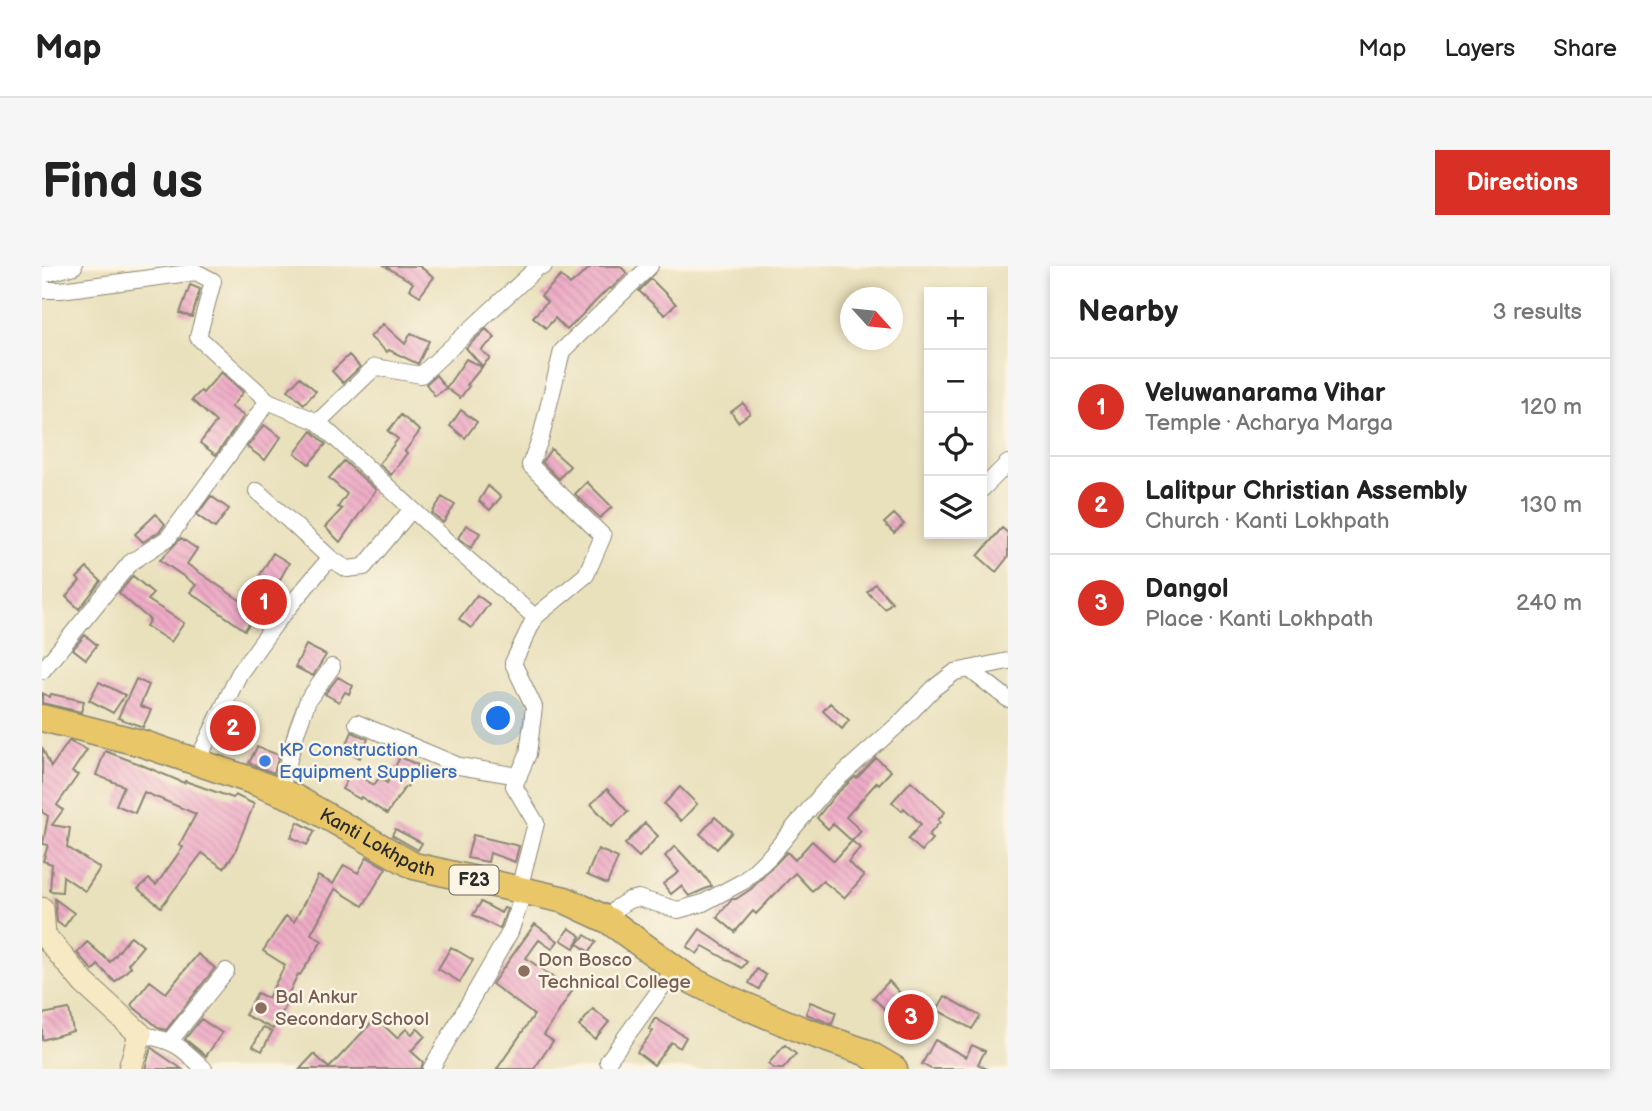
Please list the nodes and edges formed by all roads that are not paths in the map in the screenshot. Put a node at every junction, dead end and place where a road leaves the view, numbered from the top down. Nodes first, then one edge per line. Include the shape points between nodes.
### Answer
1 (74, 266) edge
2 (544, 266) edge
3 (650, 266) edge
4 (42, 275) edge
5 (42, 290) edge
6 (268, 401) junction
7 (318, 422) junction
8 (1008, 464) edge
9 (987, 484) edge
10 (257, 491) dead end
11 (412, 509) junction
12 (330, 558) junction
13 (535, 617) junction
14 (1008, 661) edge
15 (332, 667) dead end
16 (969, 668) junction
17 (42, 671) edge
18 (1008, 699) edge
19 (42, 718) edge
20 (357, 723) dead end
21 (197, 762) junction
22 (519, 776) junction
23 (280, 792) junction
24 (521, 890) junction
25 (42, 909) edge
26 (608, 920) junction
27 (675, 969) junction
28 (226, 971) dead end
29 (140, 1034) junction
30 (170, 1041) junction
31 (608, 1061) dead end
32 (130, 1069) edge
33 (204, 1069) edge
34 (432, 1069) edge
35 (894, 1069) edge

1 - 4 street
2 - 7 street via 421,375 375,367
3 - 13 street via 562,351 530,465 603,536 586,575
5 - 6 street via 196,272 213,281 198,337
6 - 7 street
6 - 17 street via 168,538 130,563
7 - 11 street
8 - 9 street
10 - 12 street
11 - 12 street via 364,567 347,569
11 - 13 street
12 - 21 street via 239,674
13 - 22 street via 513,663 534,707 528,754
14 - 16 street
15 - 23 street via 308,700
16 - 18 street
16 - 26 street via 934,688 826,789 744,881 704,903 678,910 638,898 629,900
19 - 21 main road, Kanti Lokhpath / F23
20 - 22 street via 459,766
21 - 23 main road, Kanti Lokhpath / F23
22 - 24 street via 514,786 536,823
23 - 24 main road, Kanti Lokhpath / F23 via 414,866
24 - 26 main road, Kanti Lokhpath / F23 via 565,900
24 - 34 street via 510,932
25 - 29 main road via 44,935 58,953 83,983
26 - 27 main road, Kanti Lokhpath / F23
27 - 31 street
27 - 35 main road, Kanti Lokhpath / F23 via 727,998 865,1052
28 - 30 street
29 - 30 street
29 - 32 main road
30 - 33 street

